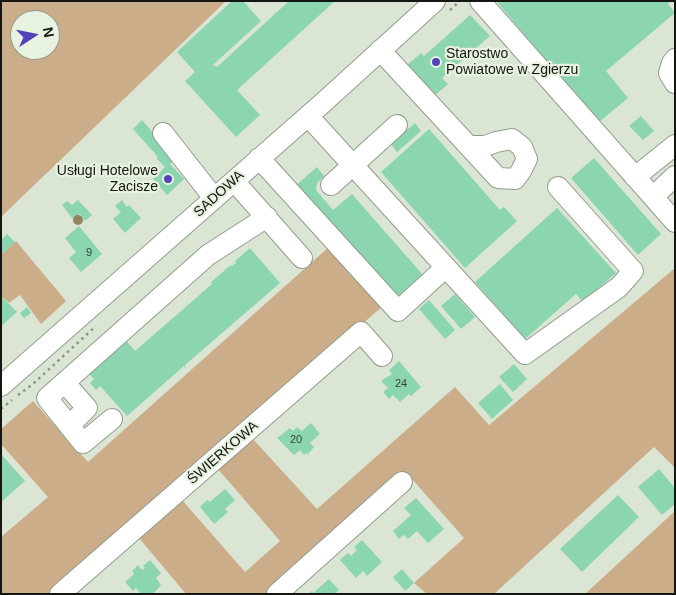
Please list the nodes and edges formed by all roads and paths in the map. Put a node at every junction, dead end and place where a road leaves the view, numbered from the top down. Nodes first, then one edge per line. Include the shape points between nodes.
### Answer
1 (435, 1) edge
2 (480, 1) edge
3 (380, 50) junction
4 (675, 59) edge
5 (675, 83) edge
6 (308, 116) junction
7 (397, 125) dead end
8 (163, 133) dead end
9 (675, 145) edge
10 (469, 146) dead end
11 (259, 158) junction
12 (353, 165) junction
13 (675, 176) edge
14 (635, 177) junction
15 (234, 181) junction
16 (331, 185) dead end
17 (558, 187) dead end
18 (214, 198) junction
19 (653, 198) junction
20 (266, 217) junction
21 (675, 222) edge
22 (302, 258) dead end
23 (446, 267) junction
24 (382, 356) dead end
25 (1, 386) edge
26 (112, 419) dead end
27 (402, 482) dead end
28 (60, 594) edge
29 (277, 594) edge

1 - 3 street, SADOWA
2 - 14 street
3 - 6 street, SADOWA
3 - 10 street
4 - 5 street via 669,73
6 - 11 street, SADOWA
6 - 12 street
7 - 12 street
8 - 18 street
9 - 14 street
11 - 15 street, SADOWA
11 - 23 street via 398,312
12 - 16 street
12 - 23 street
13 - 19 street
14 - 19 street
15 - 18 street, SADOWA
15 - 20 street
17 - 23 street via 633,271 611,293 525,354
18 - 25 street, SADOWA
19 - 21 street
20 - 22 street
20 - 26 street via 208,255 47,398 83,443
24 - 28 street, ŚWIERKOWA via 361,332
27 - 29 street

